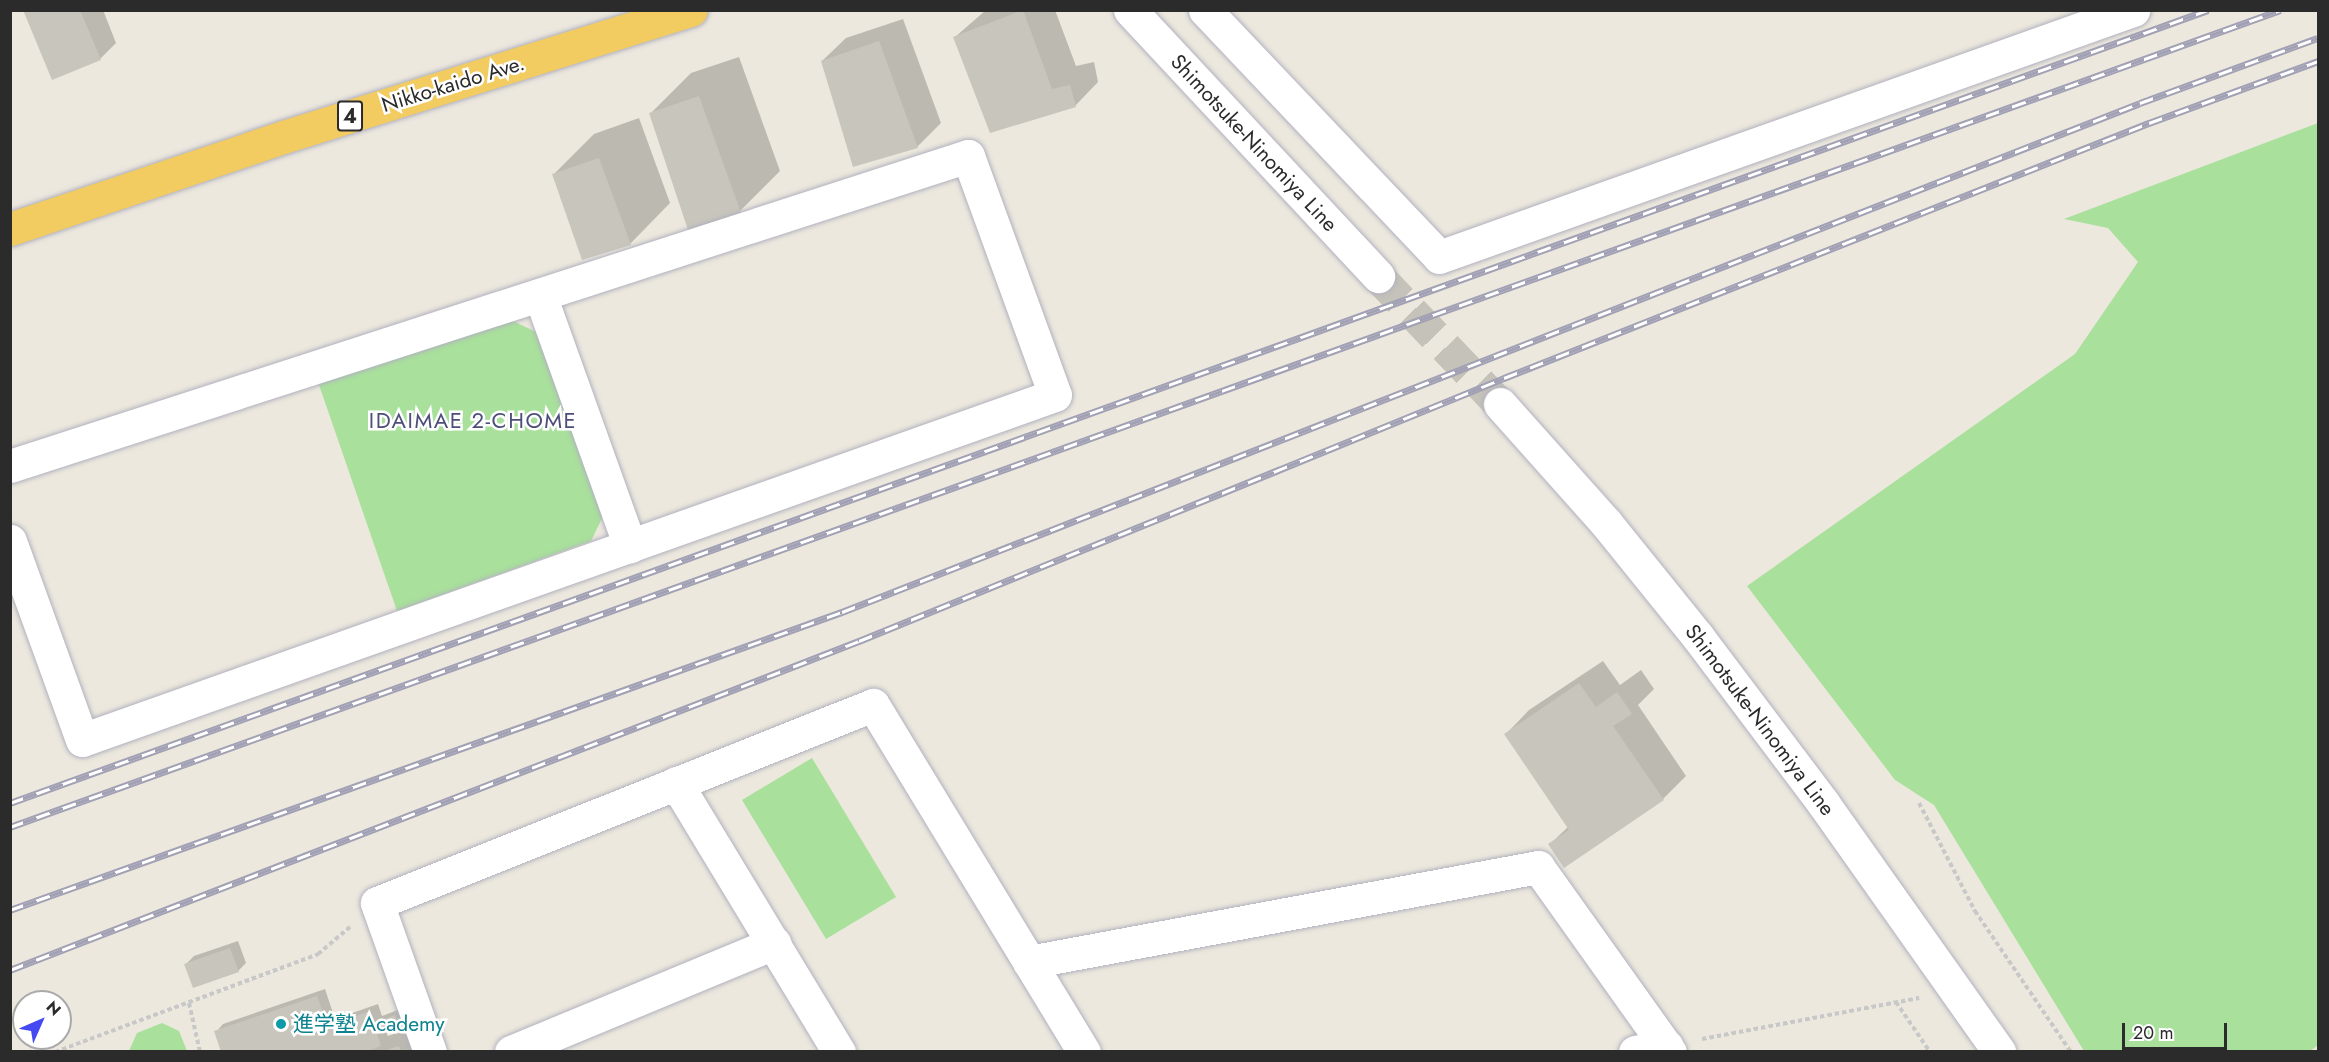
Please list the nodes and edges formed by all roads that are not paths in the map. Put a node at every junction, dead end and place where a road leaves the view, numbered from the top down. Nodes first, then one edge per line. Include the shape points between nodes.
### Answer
1 (691, 10) edge
2 (1130, 10) edge
3 (1205, 10) edge
4 (2133, 10) edge
5 (10, 229) edge
6 (1378, 276) tunnel mouth
7 (540, 295) junction
8 (1500, 404) tunnel mouth
9 (10, 466) edge
10 (10, 541) edge
11 (630, 546) junction
12 (676, 783) junction
13 (774, 943) junction
14 (1029, 962) junction
15 (1657, 1050) edge
16 (430, 1052) edge
17 (511, 1052) edge
18 (839, 1052) edge
19 (1083, 1052) edge
20 (1999, 1052) edge

1 - 5 highway, Nikko-kaido Ave. / 4 via 286,136
2 - 6 street, Shimotsuke-Ninomiya Line
3 - 4 street via 1439,257
7 - 9 street
7 - 11 street
7 - 11 street via 968,156 1039,352 1054,395
8 - 20 street, Shimotsuke-Ninomiya Line via 1606,523 1698,637 1958,990
10 - 11 street via 82,740
12 - 13 street
12 - 14 street via 873,705
12 - 16 street via 377,903
13 - 17 street
13 - 18 street
14 - 15 street via 1538,867
14 - 19 street

